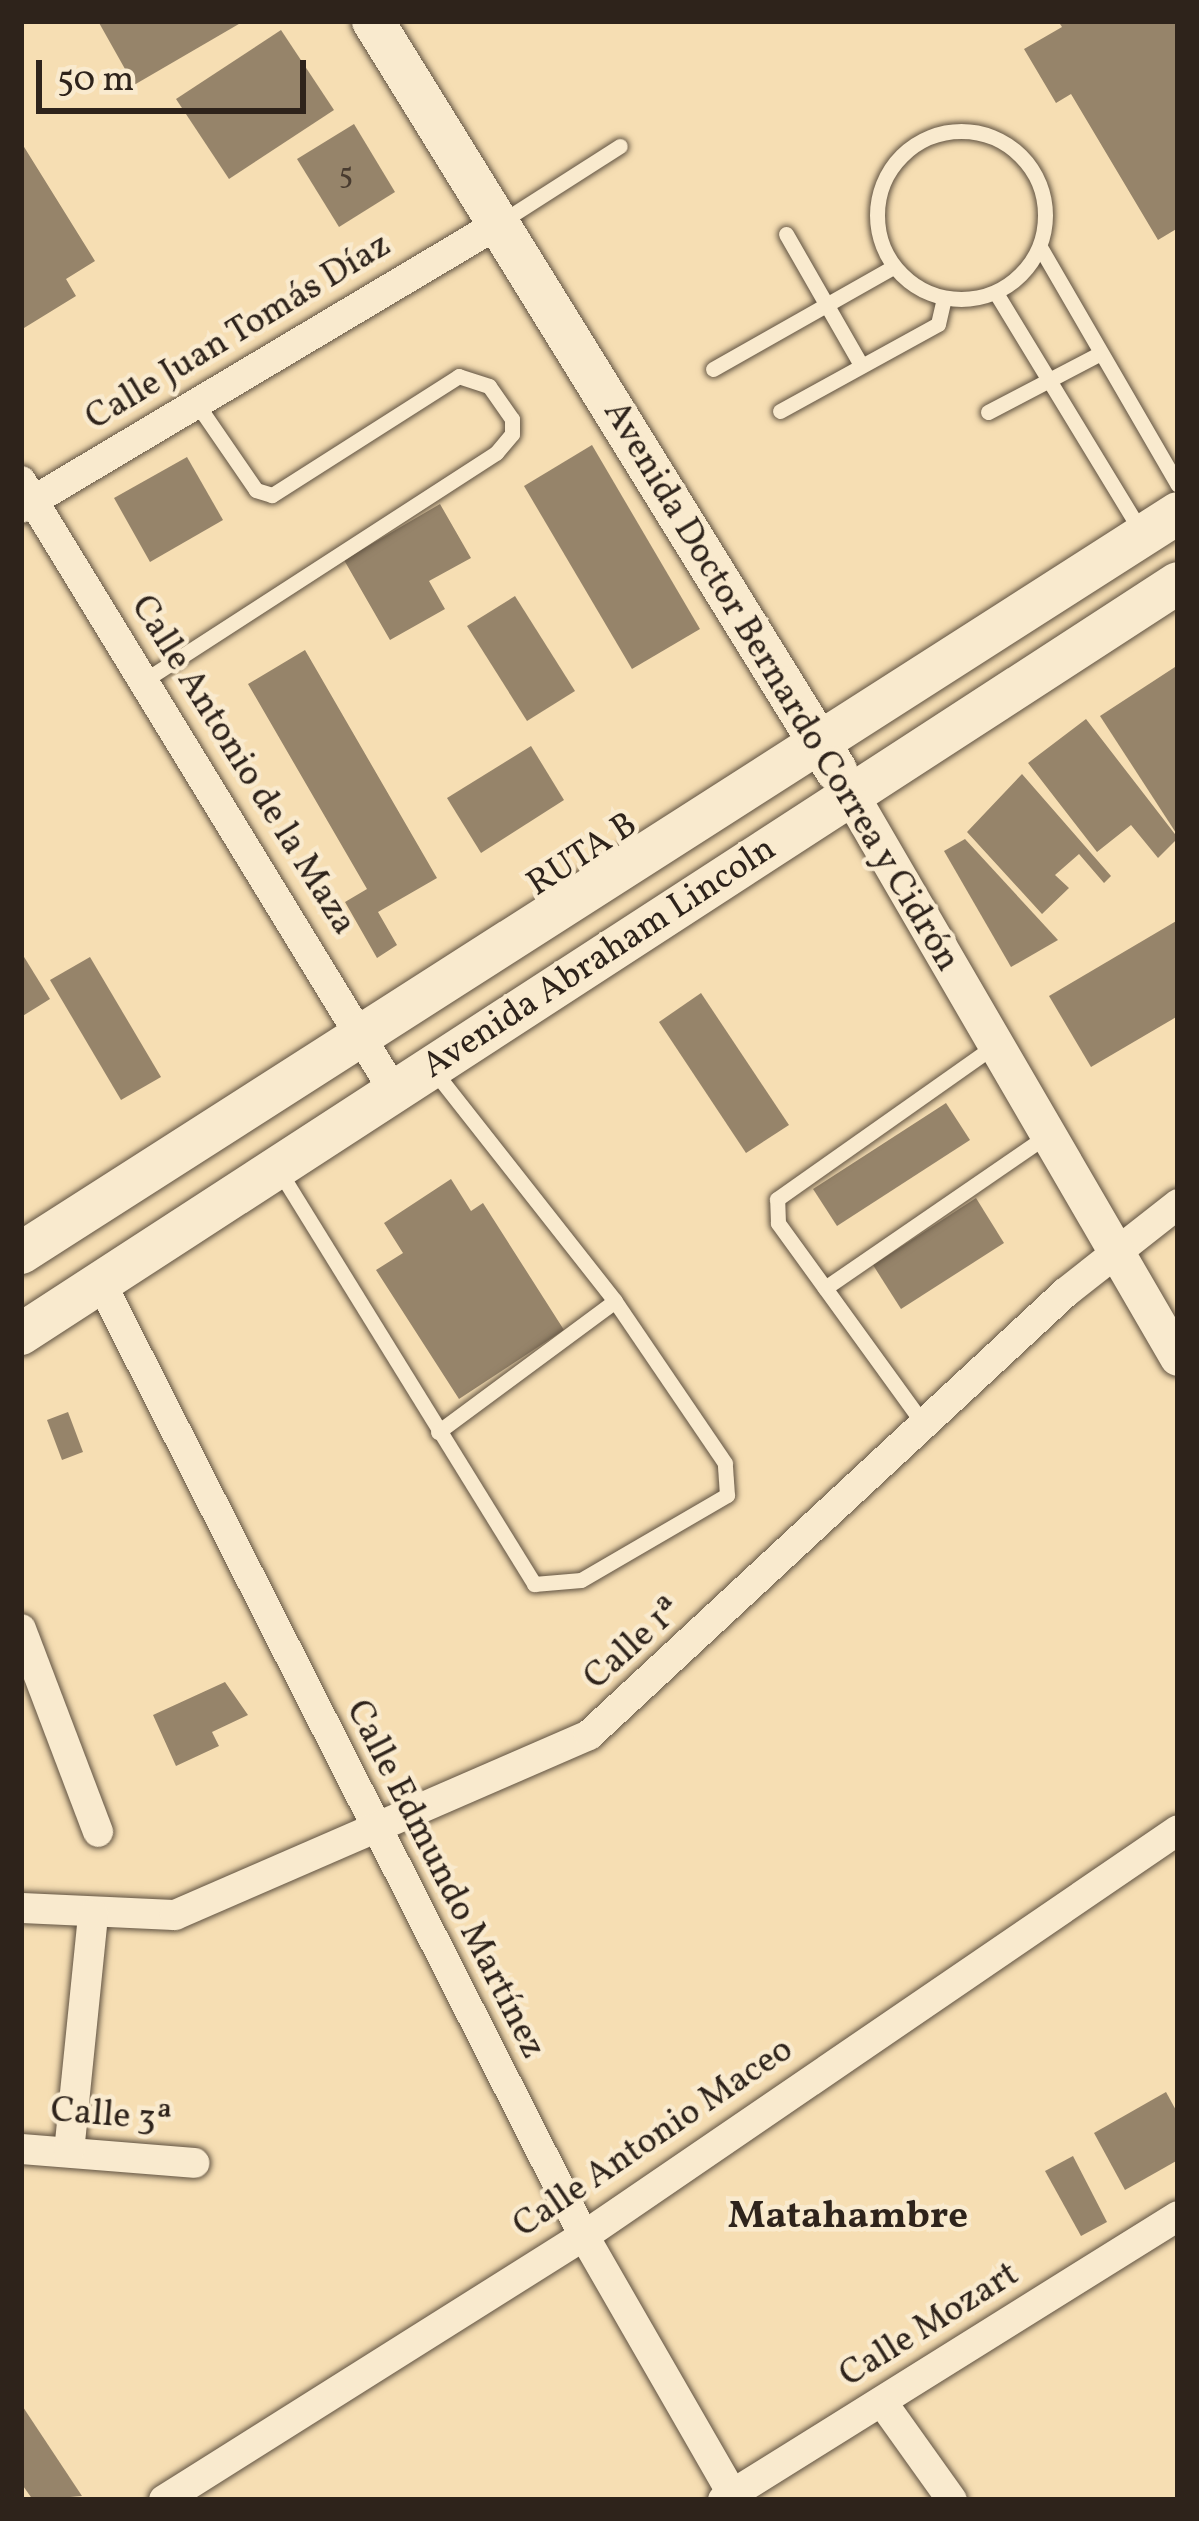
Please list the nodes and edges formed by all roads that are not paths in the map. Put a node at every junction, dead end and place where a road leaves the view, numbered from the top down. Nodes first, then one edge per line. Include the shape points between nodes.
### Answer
1 (373, 21) edge
2 (620, 146) dead end
3 (498, 224) junction
4 (786, 235) dead end
5 (1040, 247) junction
6 (893, 267) junction
7 (996, 293) junction
8 (944, 299) junction
9 (826, 304) junction
10 (1101, 353) junction
11 (861, 365) junction
12 (713, 369) dead end
13 (1051, 378) junction
14 (197, 404) junction
15 (780, 410) dead end
16 (988, 412) dead end
17 (1178, 485) edge
18 (25, 496) edge
19 (1166, 518) edge
20 (1178, 584) edge
21 (142, 682) junction
22 (821, 746) junction
23 (851, 795) junction
24 (364, 1038) junction
25 (995, 1045) junction
26 (433, 1068) junction
27 (395, 1093) junction
28 (1048, 1135) junction
29 (278, 1169) junction
30 (1178, 1204) edge
31 (1115, 1250) junction
32 (21, 1255) edge
33 (101, 1285) junction
34 (825, 1288) junction
35 (615, 1301) junction
36 (21, 1334) edge
37 (1178, 1358) edge
38 (922, 1422) junction
39 (438, 1432) junction
40 (21, 1629) edge
41 (371, 1827) junction
42 (1178, 1830) edge
43 (98, 1832) dead end
44 (21, 1908) edge
45 (93, 1914) junction
46 (21, 2149) edge
47 (69, 2152) junction
48 (194, 2163) dead end
49 (1178, 2216) edge
50 (584, 2236) junction
51 (882, 2402) junction
52 (730, 2498) edge
53 (164, 2500) edge
54 (952, 2500) edge

1 - 3 main road, Avenida Doctor Bernardo Correa y Cidrón
2 - 3 lane
3 - 14 street, Calle Juan Tomás Díaz
3 - 22 main road, Avenida Doctor Bernardo Correa y Cidrón
4 - 9 lane
5 - 6 lane via 1040,184 1022,156 964,130 933,135 872,190
5 - 7 lane
5 - 10 lane
6 - 8 lane
6 - 9 lane
7 - 8 lane
7 - 13 lane
8 - 11 lane via 938,323
9 - 11 lane
9 - 12 lane
10 - 13 lane
10 - 17 lane
11 - 15 lane
13 - 16 lane
13 - 19 lane
14 - 18 street, Calle Juan Tomás Díaz
14 - 21 lane via 256,490 272,495 459,376 489,386 512,419 512,434 496,453
18 - 21 street, Calle Antonio de la Maza
19 - 22 main road, Avenida Abraham Lincoln
19 - 32 lane, RUTA B
20 - 23 main road, Avenida Abraham Lincoln
21 - 24 street, Calle Antonio de la Maza
22 - 23 main road, Avenida Doctor Bernardo Correa y Cidrón
22 - 24 main road, Avenida Abraham Lincoln
23 - 25 street, Avenida Doctor Bernardo Correa y Cidrón
23 - 26 main road, Avenida Abraham Lincoln
24 - 27 street, Calle Antonio de la Maza
24 - 32 main road, Avenida Abraham Lincoln
25 - 28 street, Avenida Doctor Bernardo Correa y Cidrón
25 - 34 lane via 777,1199 778,1223
26 - 27 main road, Avenida Abraham Lincoln
26 - 35 lane
27 - 29 main road, Avenida Abraham Lincoln
28 - 31 street, Avenida Doctor Bernardo Correa y Cidrón
28 - 34 lane
29 - 33 main road, Avenida Abraham Lincoln
29 - 39 lane
30 - 31 street, Calle 1ª
31 - 37 street, Avenida Doctor Bernardo Correa y Cidrón
31 - 38 street, Calle 1ª
33 - 36 main road, Avenida Abraham Lincoln
33 - 41 street, Calle Edmundo Martínez
34 - 38 lane
35 - 39 lane
35 - 39 lane via 725,1463 728,1495 581,1580 534,1584
38 - 41 street, Calle 1ª via 612,1720
40 - 43 street
41 - 45 street, Calle 1ª via 175,1915
41 - 50 street, Calle Edmundo Martínez
42 - 50 street, Calle Antonio Maceo
44 - 45 street, Calle 1ª
45 - 47 street
46 - 47 street, Calle 3ª
47 - 48 street, Calle 3ª
49 - 51 street, Calle Mozart
50 - 52 street, Calle Edmundo Martínez
50 - 53 street, Calle Antonio Maceo
51 - 52 street, Calle Mozart
51 - 54 street

